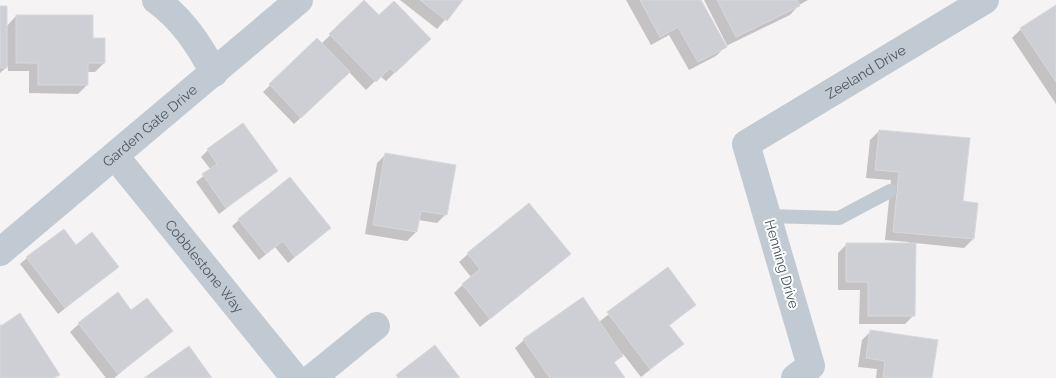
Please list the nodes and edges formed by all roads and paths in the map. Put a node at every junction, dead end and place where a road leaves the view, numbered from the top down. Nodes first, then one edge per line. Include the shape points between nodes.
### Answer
1 (156, 0) edge
2 (299, 0) edge
3 (985, 0) edge
4 (214, 73) junction
5 (746, 144) joint
6 (114, 156) junction
7 (890, 191) dead end
8 (767, 216) junction
9 (0, 252) edge
10 (376, 326) dead end
11 (295, 378) edge
12 (312, 378) edge
13 (795, 378) edge

1 - 4 street via 172,12 201,47
2 - 4 street, Garden Gate Drive
3 - 5 street, Zeeland Drive
4 - 6 street, Garden Gate Drive
5 - 8 street, Henning Drive
6 - 9 street, Garden Gate Drive
6 - 11 street, Cobblestone Way
7 - 8 lane via 839,218
8 - 13 street, Henning Drive via 811,366
10 - 12 street

